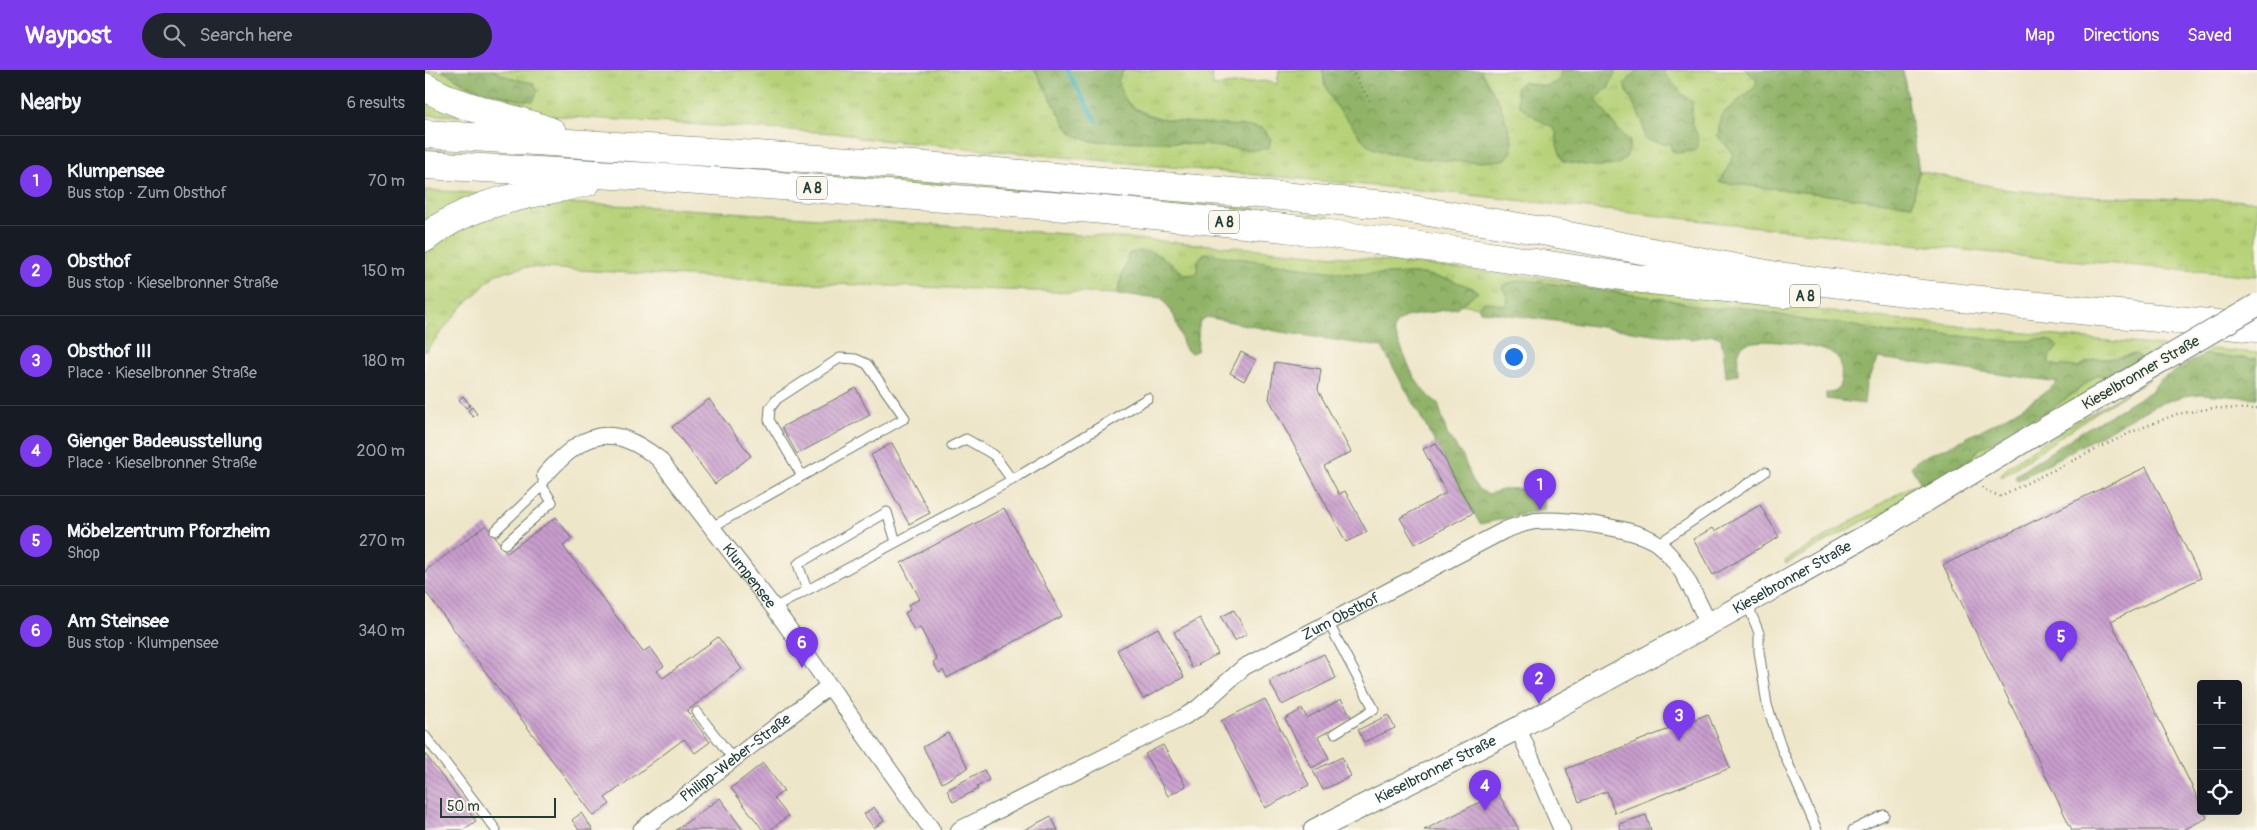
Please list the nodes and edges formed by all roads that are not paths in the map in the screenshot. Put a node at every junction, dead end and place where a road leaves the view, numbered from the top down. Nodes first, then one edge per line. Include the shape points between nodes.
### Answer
1 (425, 87) edge
2 (425, 134) edge
3 (581, 143) junction
4 (425, 166) edge
5 (615, 175) junction
6 (425, 238) edge
7 (2257, 305) edge
8 (2257, 328) edge
9 (2257, 344) edge
10 (1148, 398) dead end
11 (952, 446) dead end
12 (1765, 472) dead end
13 (802, 476) junction
14 (544, 480) junction
15 (1012, 480) junction
16 (712, 527) junction
17 (495, 531) dead end
18 (896, 542) junction
19 (505, 544) dead end
20 (1657, 544) junction
21 (807, 590) junction
22 (1747, 602) junction
23 (774, 608) junction
24 (1328, 622) junction
25 (1709, 624) junction
26 (829, 686) junction
27 (697, 712) dead end
28 (1518, 728) junction
29 (1335, 733) dead end
30 (425, 736) edge
31 (733, 759) junction
32 (1884, 815) dead end
33 (496, 830) edge
34 (641, 830) edge
35 (931, 830) edge
36 (959, 830) edge
37 (1315, 830) edge
38 (1562, 830) edge
39 (1817, 830) edge
40 (1853, 830) edge

1 - 3 highway via 464,105 523,121
2 - 3 highway, A 8
3 - 8 highway, A 8 via 914,165 1387,205 1777,276
4 - 5 highway, A 8
5 - 6 highway via 488,204 449,221
5 - 9 highway, A 8 via 1027,204 1285,228 1641,279 2061,327
7 - 22 street, Kieselbronner Straße, bridge via 1889,523
10 - 15 lane
11 - 15 lane via 966,439 994,455
12 - 20 lane
13 - 13 lane via 905,418 867,364 841,358 777,399 770,408 769,420
13 - 16 lane
14 - 16 street, Klumpensee via 564,454 583,441 602,435 620,437 639,443 659,459
14 - 17 lane
14 - 19 lane via 553,502
15 - 18 lane
16 - 23 street, Klumpensee
18 - 21 lane
18 - 21 lane via 887,512 798,564
20 - 24 street, Zum Obsthof via 1633,532 1572,522 1521,524
20 - 25 street, Zum Obsthof via 1684,575
21 - 23 lane
22 - 25 street, Kieselbronner Straße
22 - 39 lane via 1759,633 1767,705 1781,747
23 - 26 street, Klumpensee
24 - 29 lane via 1374,709
24 - 36 street, Zum Obsthof via 1244,667 1182,718
25 - 28 street, Kieselbronner Straße
26 - 31 street, Philipp-Weber-Straße
26 - 35 street, Klumpensee
27 - 31 lane
28 - 37 street, Kieselbronner Straße
28 - 38 street
30 - 33 lane
31 - 34 street, Philipp-Weber-Straße
32 - 40 lane

